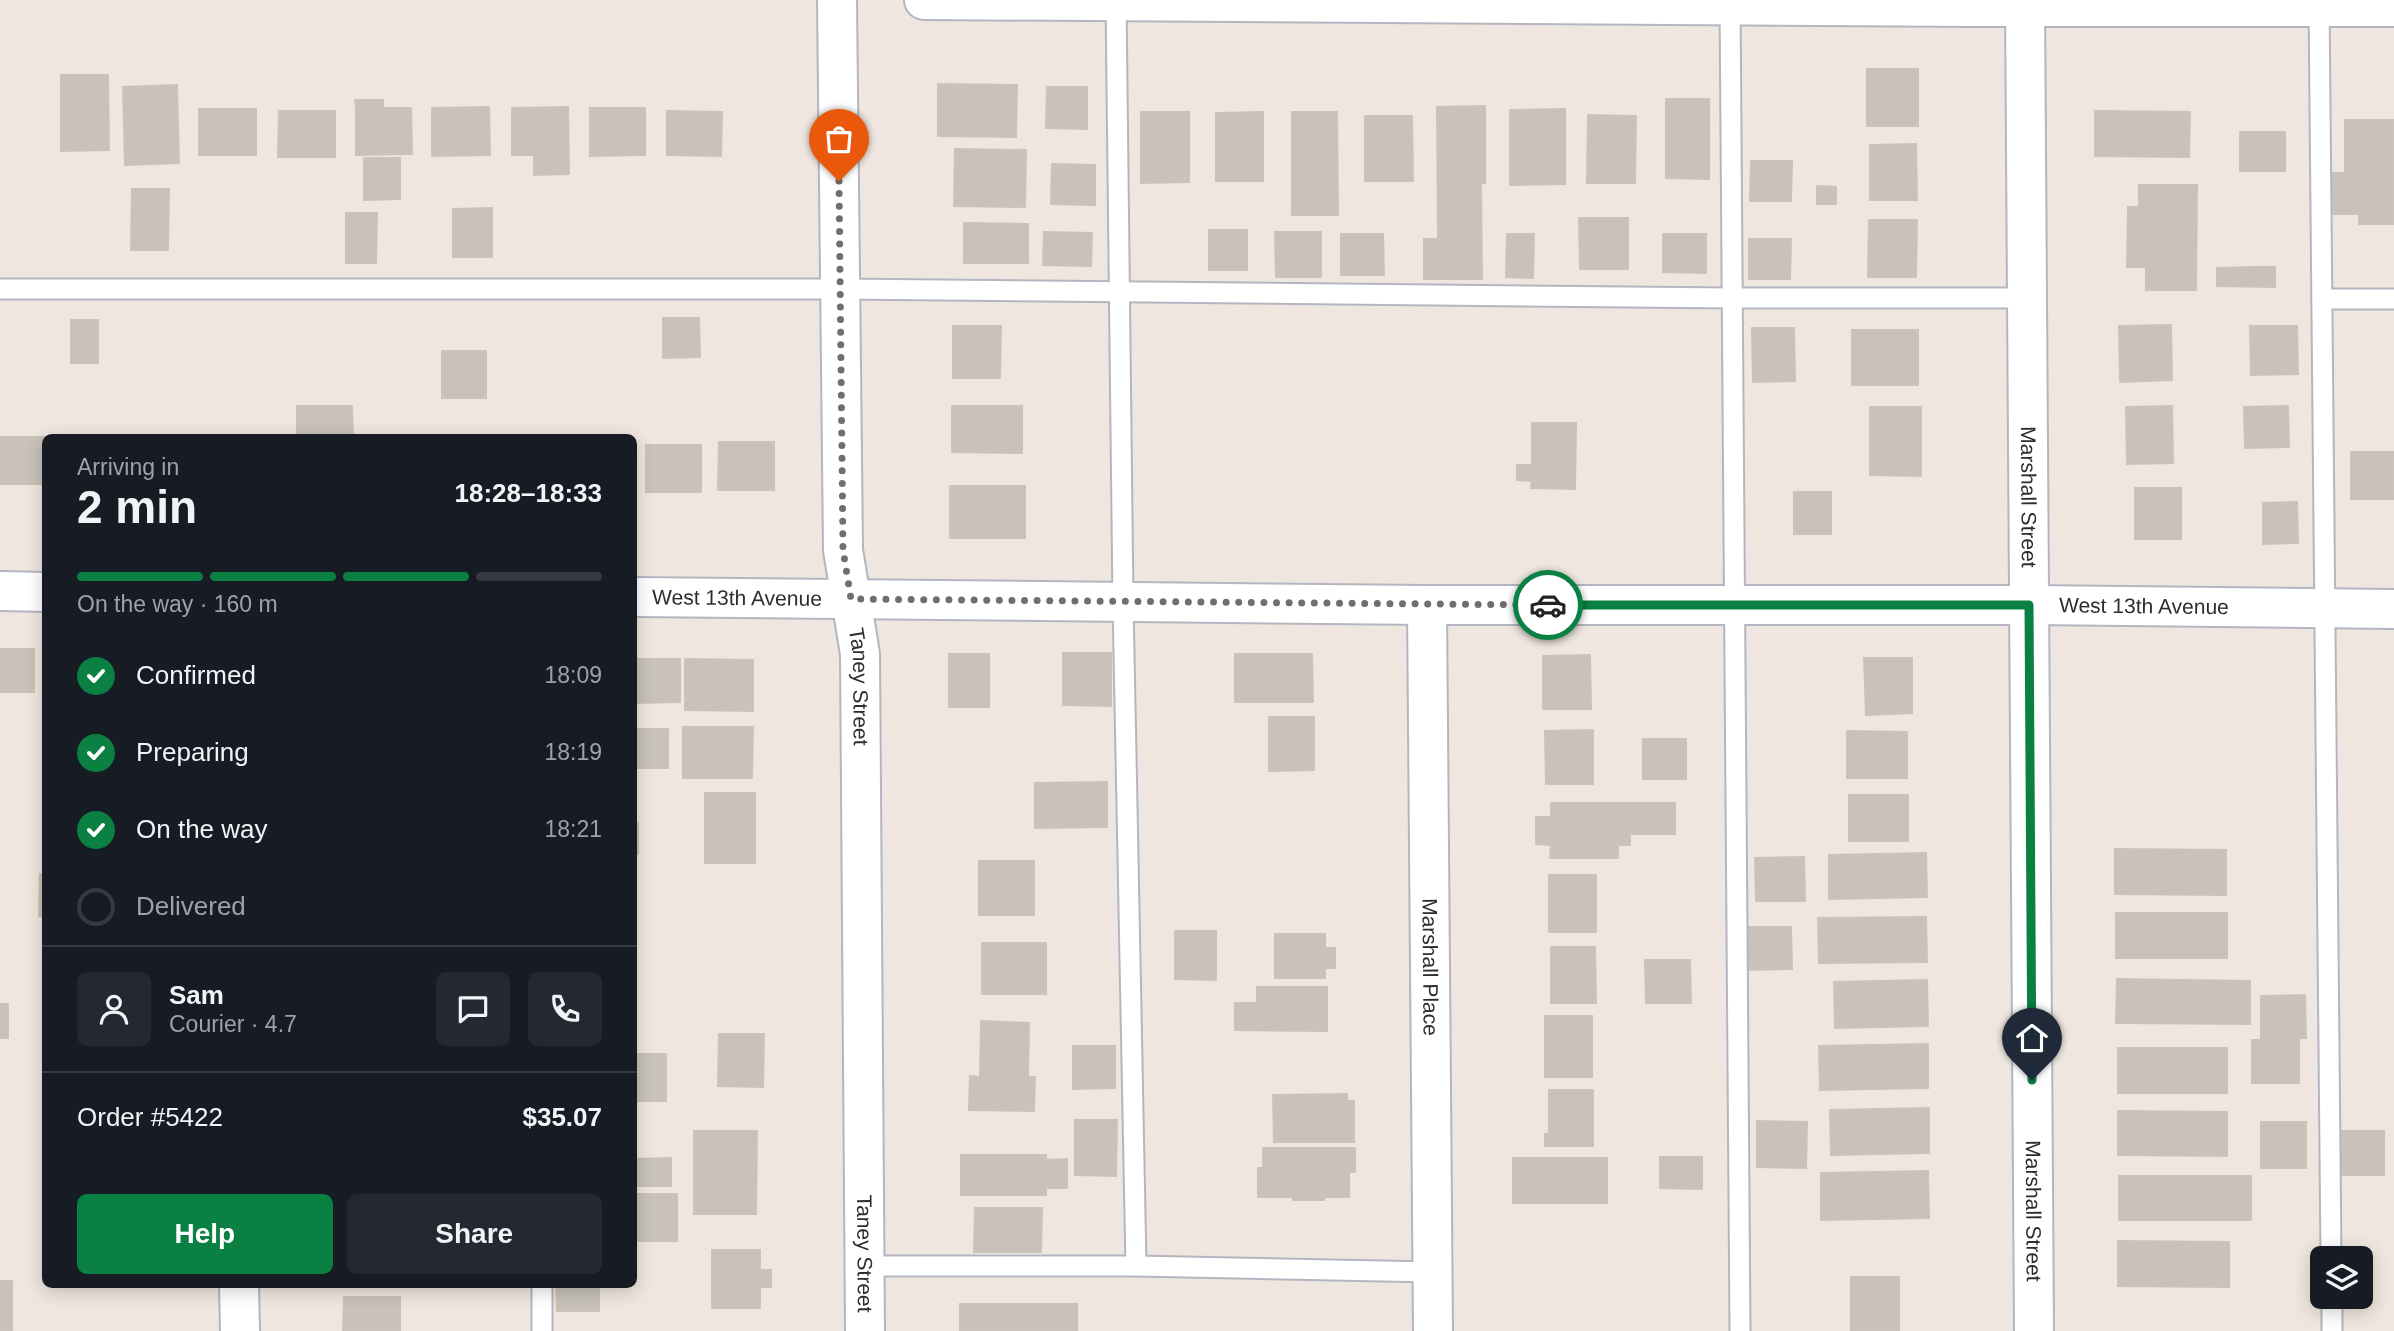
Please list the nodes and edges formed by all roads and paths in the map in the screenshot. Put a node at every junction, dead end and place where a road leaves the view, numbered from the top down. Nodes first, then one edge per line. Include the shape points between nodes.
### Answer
1 (837, 0) edge
2 (924, 0) edge
3 (1116, 0) edge
4 (1730, 2) edge
5 (2025, 3) edge
6 (2319, 3) edge
7 (2394, 6) edge
8 (0, 289) edge
9 (840, 289) junction
10 (1119, 291) junction
11 (1732, 298) junction
12 (2027, 298) junction
13 (2322, 299) junction
14 (2394, 299) edge
15 (0, 591) edge
16 (42, 592) edge
17 (637, 597) edge
18 (851, 599) junction
19 (1123, 601) junction
20 (1427, 605) junction
21 (1735, 605) junction
22 (2029, 605) junction
23 (2325, 608) junction
24 (2394, 609) edge
25 (2331, 1246) edge
26 (864, 1266) junction
27 (1136, 1266) junction
28 (1433, 1272) junction
29 (239, 1288) edge
30 (542, 1288) edge
31 (2332, 1309) edge
32 (240, 1331) edge
33 (542, 1331) edge
34 (865, 1331) edge
35 (1433, 1331) edge
36 (1740, 1331) edge
37 (2034, 1331) edge
38 (2332, 1331) edge

1 - 9 street, Taney Street
2 - 3 street
3 - 4 street
3 - 10 lane
4 - 5 street
4 - 11 lane
5 - 6 street
5 - 12 street, Marshall Street
6 - 7 street
6 - 13 lane
8 - 9 lane
9 - 10 lane
9 - 18 street, Taney Street via 843,550
10 - 11 lane
10 - 19 lane
11 - 12 lane
11 - 21 lane
12 - 22 street, Marshall Street
13 - 14 lane
13 - 23 lane
15 - 16 street
17 - 18 street, West 13th Avenue
18 - 19 street, West 13th Avenue
18 - 26 street, Taney Street via 860,654
19 - 20 street, West 13th Avenue
19 - 27 lane
20 - 21 street, West 13th Avenue
20 - 28 street, Marshall Place
21 - 22 street, West 13th Avenue
21 - 36 lane
22 - 23 street, West 13th Avenue
22 - 37 street, Marshall Street
23 - 24 street, West 13th Avenue
23 - 25 lane
26 - 27 lane
26 - 34 street, Taney Street
27 - 28 lane
28 - 35 street, Marshall Place
29 - 32 street
30 - 33 lane
31 - 38 lane

